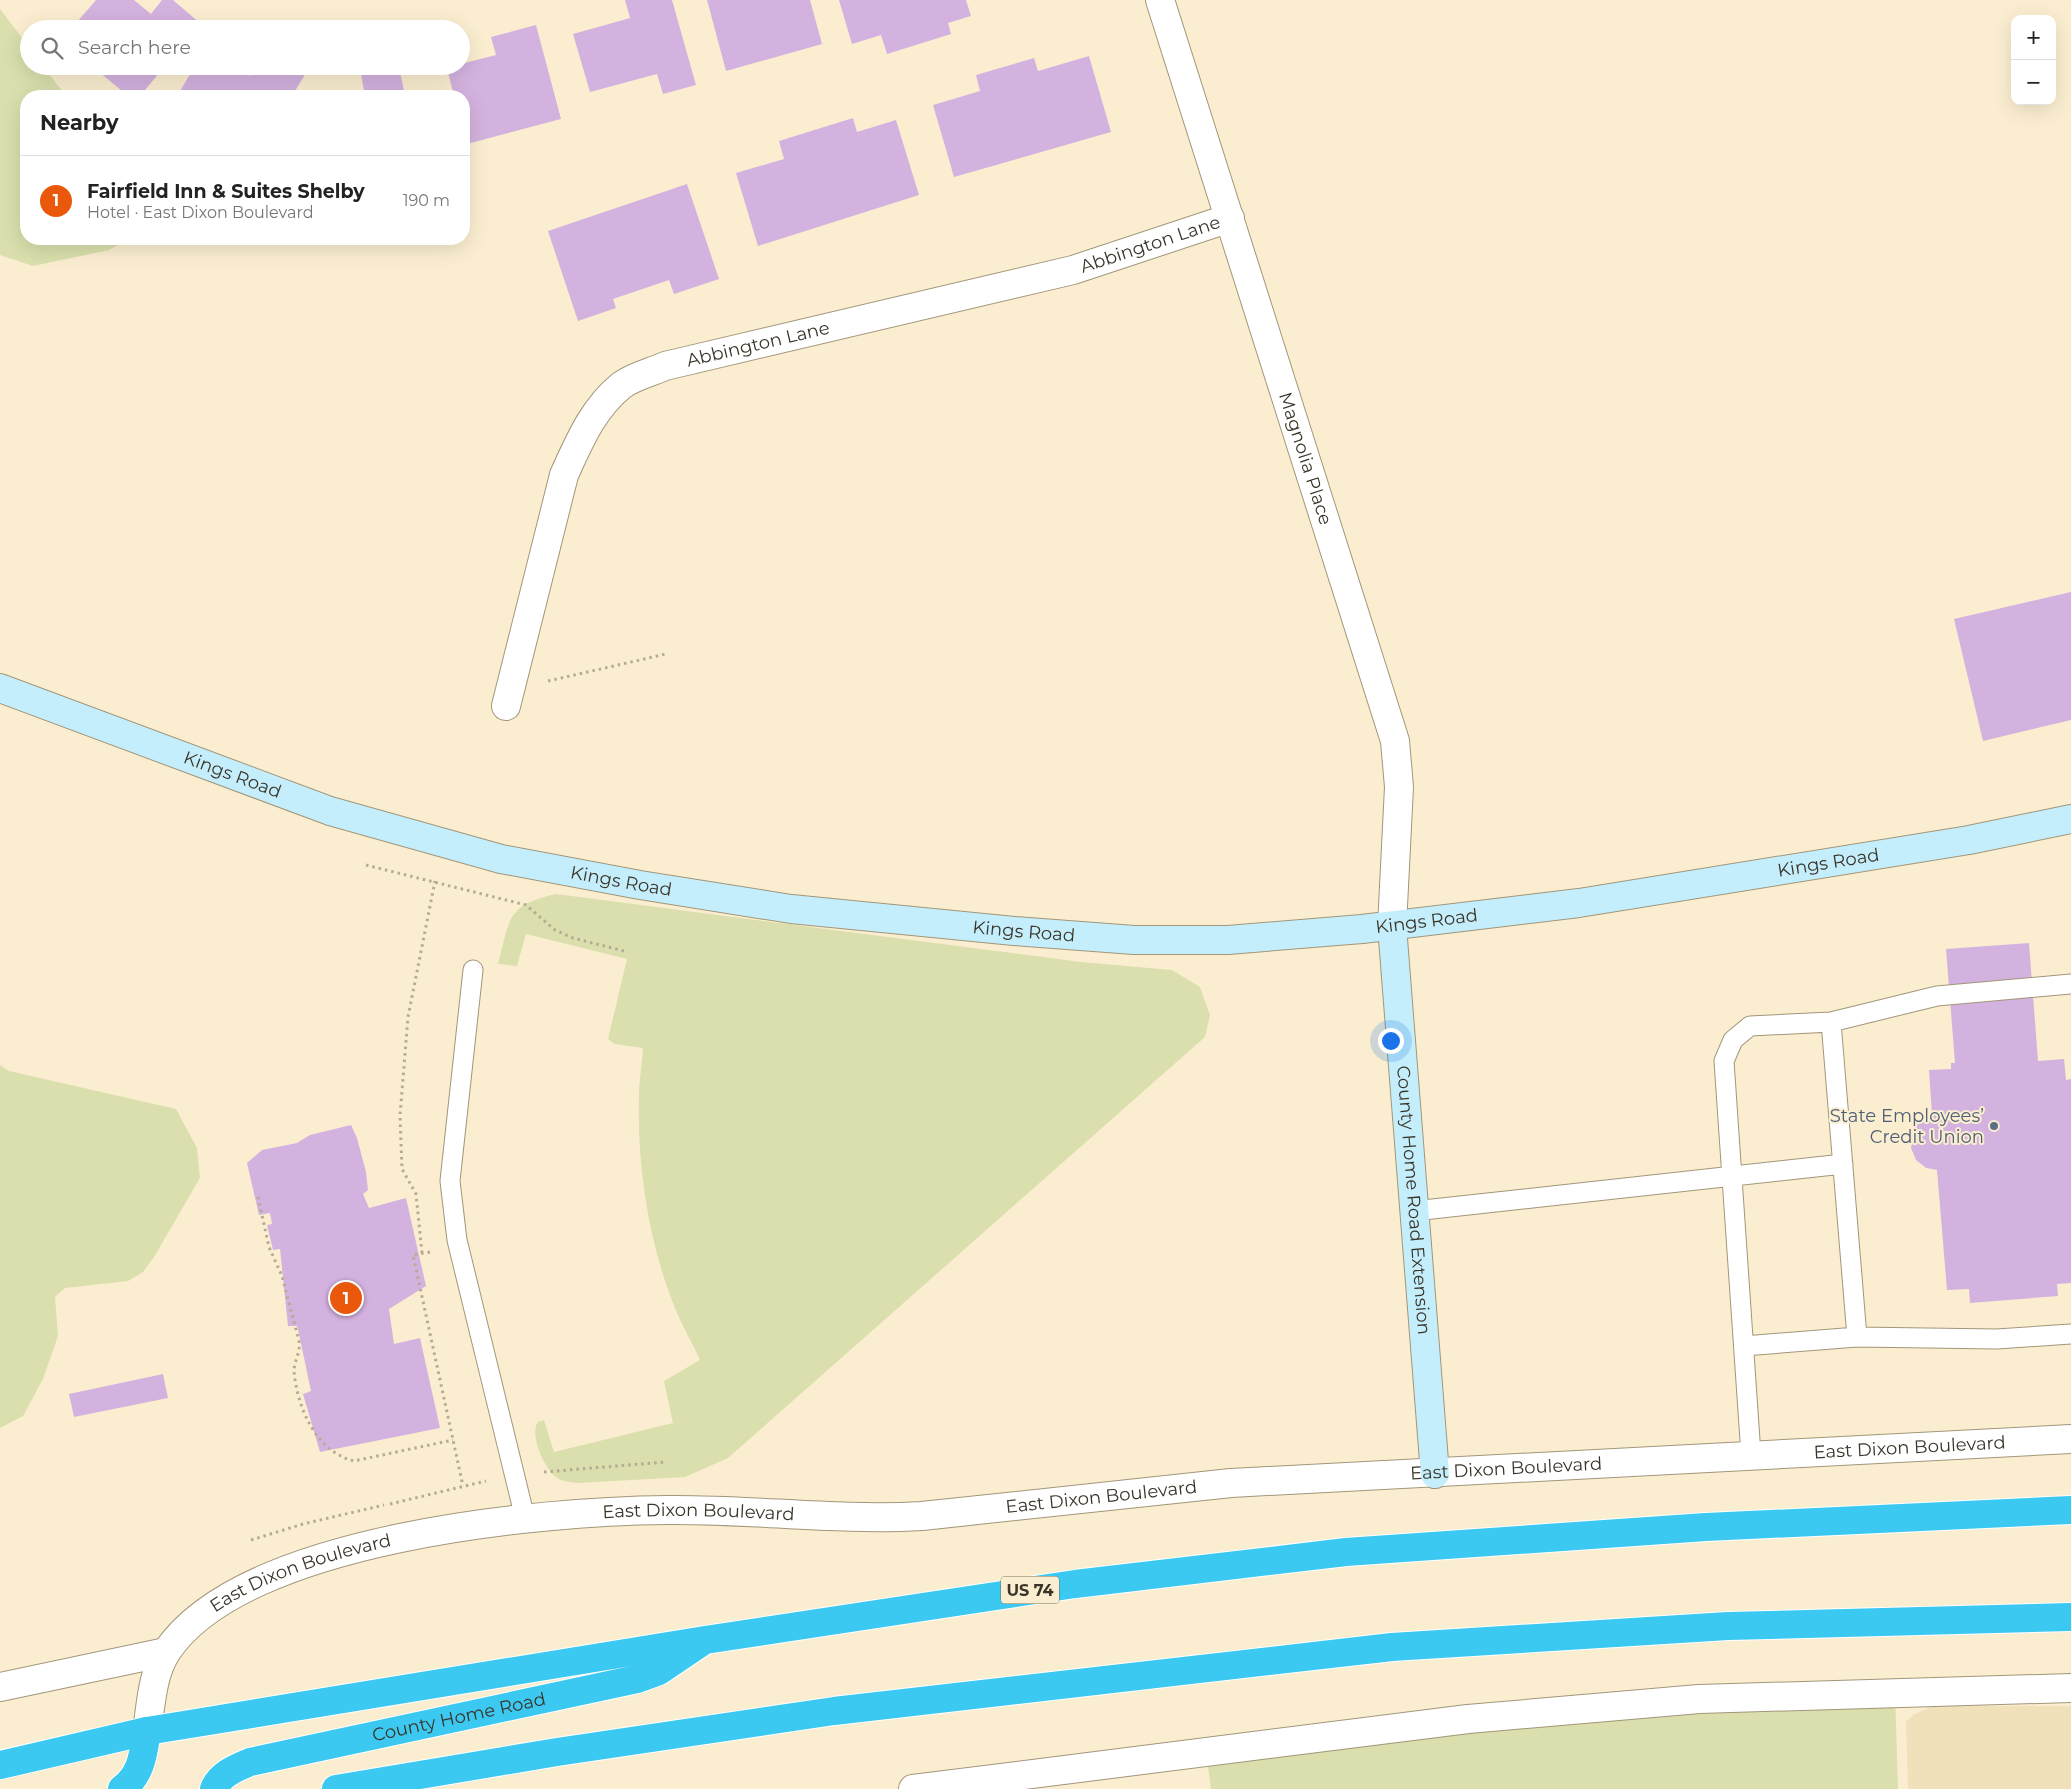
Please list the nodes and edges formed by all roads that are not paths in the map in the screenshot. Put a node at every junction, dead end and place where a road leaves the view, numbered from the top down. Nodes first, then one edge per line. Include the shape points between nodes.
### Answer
1 (1160, 0) edge
2 (1230, 218) junction
3 (0, 688) edge
4 (508, 698) road end
5 (2071, 819) edge
6 (1392, 926) junction
7 (473, 970) dead end
8 (2071, 984) edge
9 (1831, 1022) junction
10 (1844, 1164) junction
11 (1732, 1177) junction
12 (1414, 1211) junction
13 (2071, 1334) edge
14 (1857, 1337) junction
15 (1744, 1346) junction
16 (2071, 1439) edge
17 (1752, 1455) junction
18 (1435, 1474) junction
19 (2071, 1510) edge
20 (525, 1518) junction
21 (2071, 1617) edge
22 (704, 1640) junction
23 (166, 1652) junction
24 (0, 1688) edge
25 (2071, 1688) edge
26 (147, 1731) junction
27 (0, 1765) edge
28 (122, 1789) edge
29 (214, 1789) edge
30 (336, 1789) edge
31 (913, 1789) edge

1 - 2 street, Magnolia Place
2 - 4 street, Abbington Lane via 1073,270 665,366 624,384 598,409 564,475
2 - 6 street, Magnolia Place via 1396,741 1398,787
3 - 6 street, Kings Road via 330,811 501,859 640,885 791,909 1014,932 1134,940 1228,940
5 - 6 street, Kings Road via 1969,840 1579,903
6 - 12 street, County Home Road Extension
7 - 20 lane via 450,1181 451,1206
8 - 9 lane via 1937,996
9 - 10 lane
9 - 11 lane via 1750,1026 1733,1040 1724,1061
10 - 11 lane
10 - 14 lane
11 - 12 lane
11 - 15 lane
12 - 18 street, County Home Road Extension
13 - 14 lane via 1997,1339
14 - 15 lane
15 - 17 lane
16 - 17 street, East Dixon Boulevard
17 - 18 street, East Dixon Boulevard
18 - 20 street, East Dixon Boulevard via 1231,1483 898,1518 670,1510
19 - 22 highway, US 74 via 1706,1527 1346,1552 1075,1584
20 - 23 street, East Dixon Boulevard via 383,1541 277,1573 201,1614 181,1632
21 - 30 highway via 1728,1626 1392,1647 834,1711
22 - 26 highway, US 74
22 - 29 highway, County Home Road via 676,1661 637,1679 250,1762 226,1774
23 - 24 street
23 - 26 street, East Dixon Boulevard via 154,1684
25 - 31 street via 1699,1699 1488,1717
26 - 27 highway, US 74
26 - 28 highway via 140,1770

